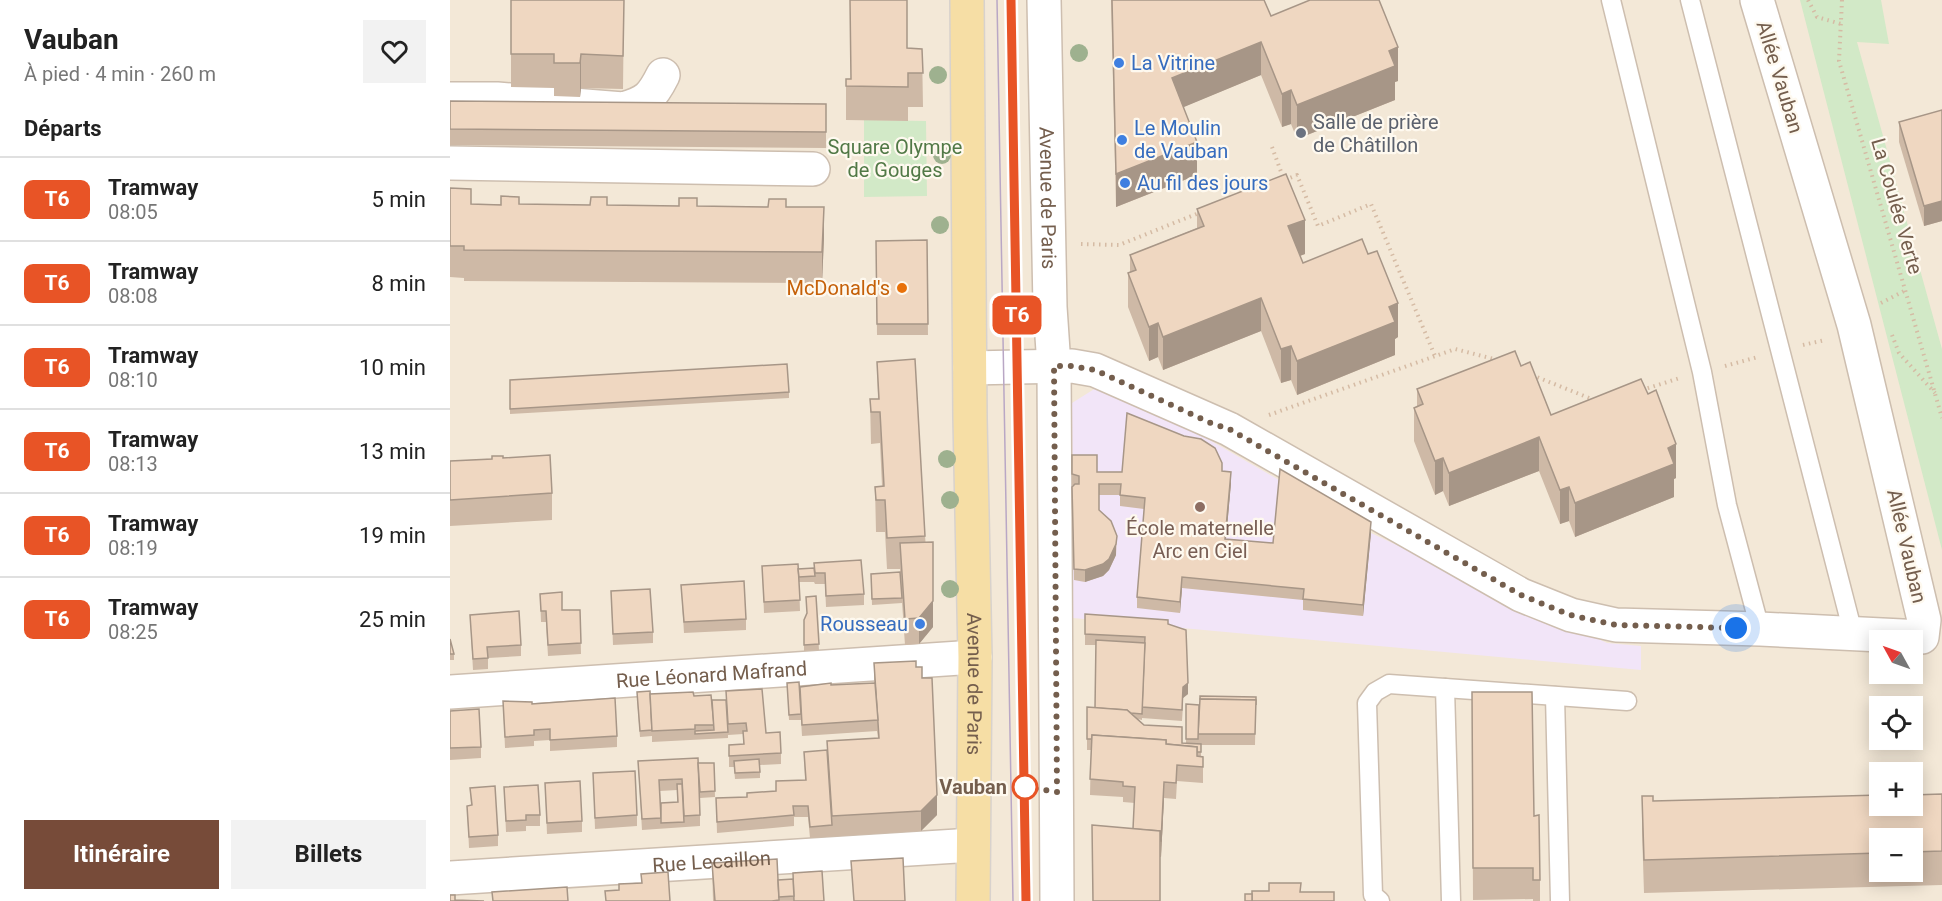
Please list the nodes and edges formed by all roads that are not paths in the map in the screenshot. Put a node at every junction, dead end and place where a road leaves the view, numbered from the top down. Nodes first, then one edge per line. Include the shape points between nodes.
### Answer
1 (967, 0) edge
2 (1044, 0) edge
3 (1611, 0) edge
4 (1690, 0) edge
5 (1757, 0) edge
6 (663, 75) dead end
7 (450, 99) edge
8 (450, 162) edge
9 (813, 169) dead end
10 (1054, 366) junction
11 (970, 368) junction
12 (1760, 628) junction
13 (1853, 633) junction
14 (975, 657) junction
15 (1445, 688) junction
16 (450, 692) edge
17 (1555, 696) junction
18 (1628, 701) dead end
19 (973, 845) junction
20 (450, 878) edge
21 (973, 901) edge
22 (1057, 901) edge
23 (1380, 901) edge
24 (1451, 901) edge
25 (1560, 901) edge

1 - 11 main road, Avenue de Paris
2 - 10 street, Avenue de Paris
3 - 12 lane via 1702,372 1727,505
4 - 13 lane
5 - 13 street, Allée Vauban via 1869,319 1924,620 1922,637
6 - 7 street via 654,94 641,104 623,109
8 - 9 street
10 - 11 street, Allée Vauban
10 - 12 street, Allée Vauban via 1095,370 1229,429 1521,595 1570,615 1616,625
10 - 22 street, Avenue de Paris
11 - 14 main road, Avenue de Paris
12 - 13 street, Allée Vauban
14 - 16 street, Rue Léonard Mafrand
14 - 19 main road, Avenue de Paris
15 - 17 lane
15 - 23 lane via 1389,684 1375,692 1367,703 1373,895
15 - 24 lane
17 - 18 lane
17 - 25 lane
19 - 20 street, Rue Lecaillon
19 - 21 main road, Avenue de Paris

